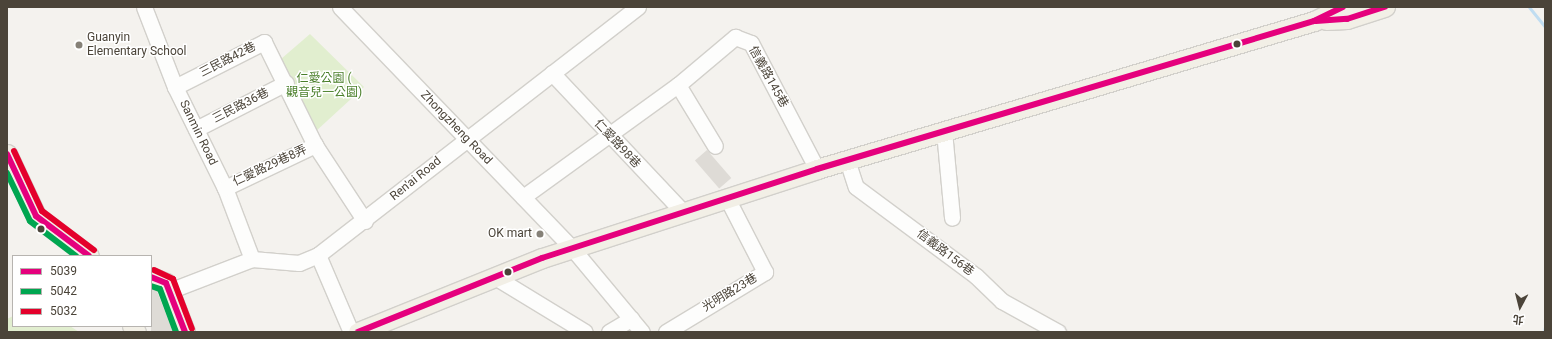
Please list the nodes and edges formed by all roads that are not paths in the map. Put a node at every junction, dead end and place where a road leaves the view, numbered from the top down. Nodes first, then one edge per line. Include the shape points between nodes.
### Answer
1 (144, 7) edge
2 (340, 7) edge
3 (638, 7) edge
4 (1343, 7) edge
5 (1385, 7) edge
6 (1314, 21) junction
7 (552, 73) junction
8 (286, 83) junction
9 (678, 85) junction
10 (175, 87) junction
11 (196, 129) junction
12 (944, 131) junction
13 (608, 136) junction
14 (467, 139) junction
15 (315, 145) junction
16 (715, 146) dead end
17 (7, 154) edge
18 (847, 160) junction
19 (817, 169) junction
20 (225, 188) junction
21 (523, 198) junction
22 (728, 200) junction
23 (684, 213) junction
24 (952, 218) dead end
25 (365, 221) junction
26 (572, 248) junction
27 (318, 254) junction
28 (88, 255) edge
29 (252, 260) junction
30 (495, 276) junction
31 (152, 277) edge
32 (169, 291) junction
33 (631, 319) junction
34 (185, 332) edge
35 (351, 332) edge
36 (358, 332) edge
37 (585, 332) edge
38 (609, 332) edge
39 (642, 332) edge
40 (666, 332) edge
41 (1058, 332) edge

1 - 10 street, Sanmin Road
2 - 14 street, Zhongzheng Road
3 - 7 street, Ren'ai Road
4 - 6 main road
5 - 6 main road via 1347,19
6 - 12 main road
7 - 13 street, 仁愛路98巷
7 - 14 street, Ren'ai Road
8 - 10 street, 三民路42巷 via 264,42
8 - 11 street, 三民路36巷
8 - 15 street, 三民路42巷
9 - 13 street
9 - 16 street
9 - 19 street, 信義路145巷 via 735,37 751,43
10 - 11 street, Sanmin Road
11 - 20 street, Sanmin Road
12 - 18 main road
12 - 24 street
13 - 21 street
13 - 23 street, 仁愛路98巷
14 - 21 street, Zhongzheng Road
14 - 25 street, Ren'ai Road
15 - 20 street, 仁愛路29巷8弄
15 - 25 street, 三民路42巷
17 - 28 main road via 36,216
18 - 19 main road
18 - 41 street, 信義路156巷 via 856,187 976,276 1002,301
19 - 22 main road
20 - 29 street, Sanmin Road
21 - 26 street, Zhongzheng Road
22 - 23 main road
22 - 40 street, 光明路23巷 via 765,272
23 - 26 main road
25 - 27 street, Ren'ai Road
26 - 30 main road
26 - 33 street, Zhongzheng Road
27 - 29 street, Ren'ai Road via 299,263
27 - 35 street
29 - 32 street, Ren'ai Road
30 - 36 main road
30 - 37 street
31 - 32 main road via 164,281
32 - 34 main road
33 - 38 street
33 - 39 street, Zhongzheng Road

